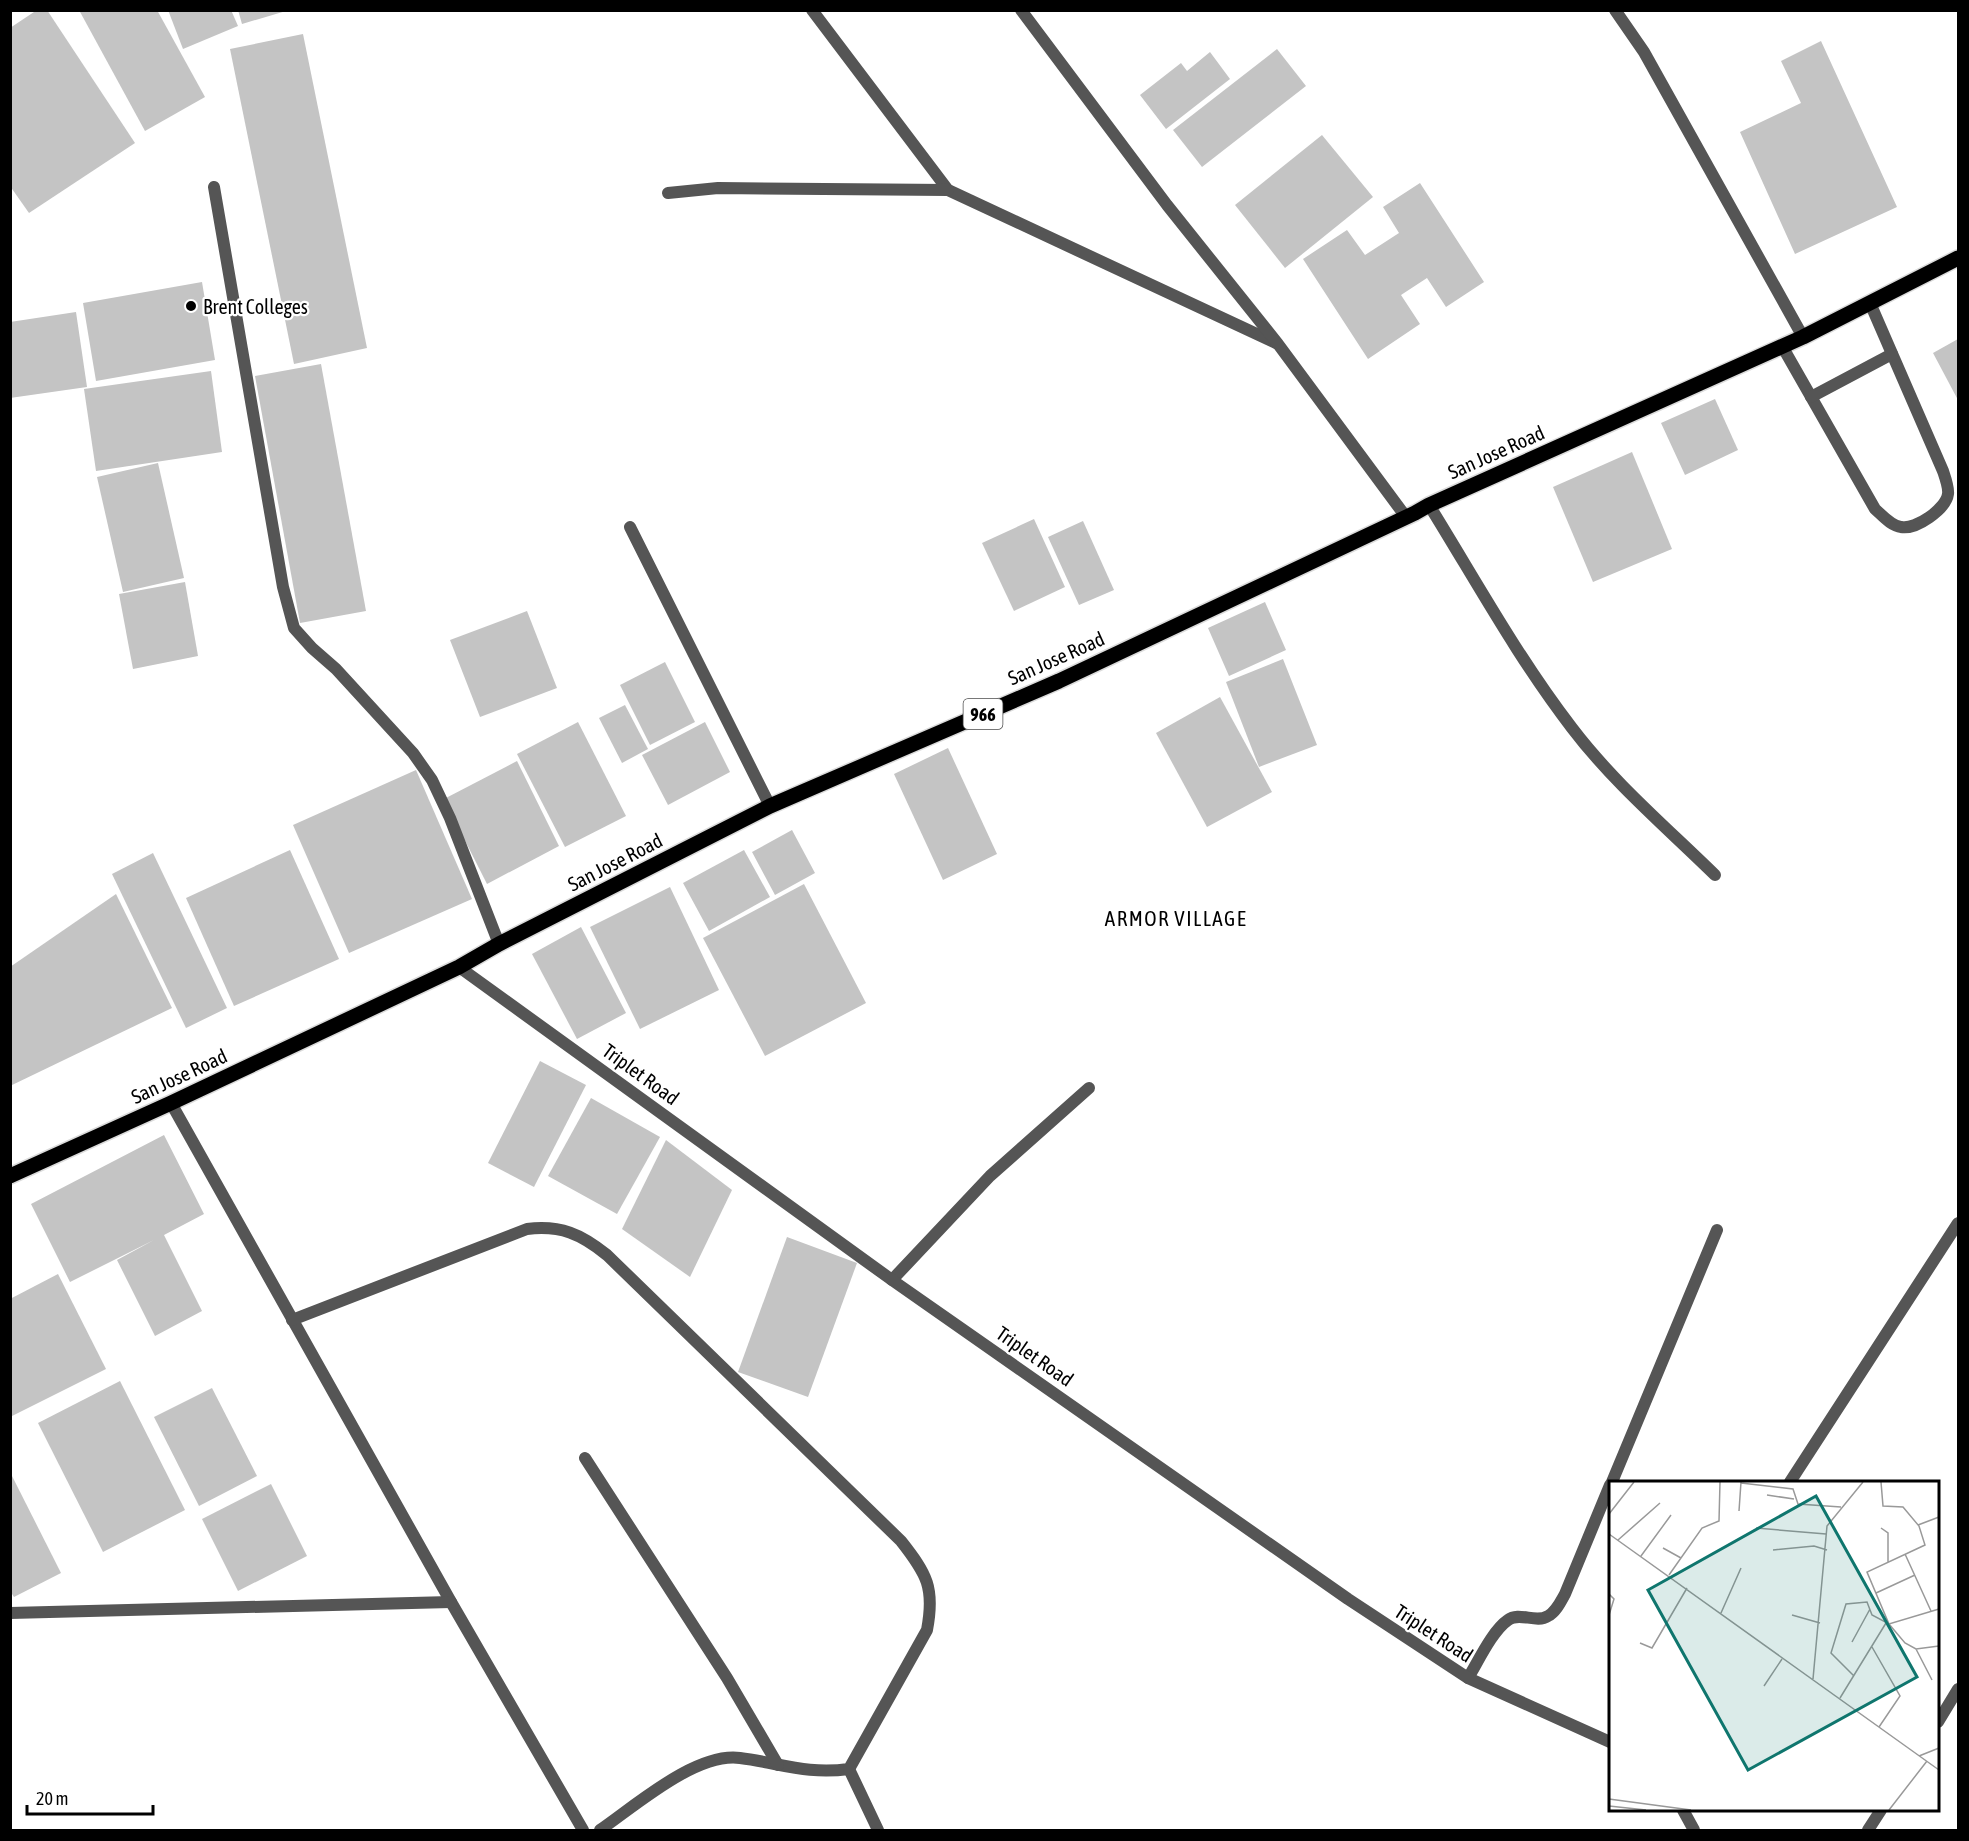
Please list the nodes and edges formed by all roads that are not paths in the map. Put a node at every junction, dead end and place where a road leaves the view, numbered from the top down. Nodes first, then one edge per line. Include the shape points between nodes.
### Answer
1 (812, 10) edge
2 (1021, 10) edge
3 (1616, 10) edge
4 (214, 186) dead end
5 (948, 190) junction
6 (668, 193) dead end
7 (1959, 258) edge
8 (1870, 303) junction
9 (1803, 337) junction
10 (1278, 344) junction
11 (1782, 346) junction
12 (1892, 354) junction
13 (1811, 398) junction
14 (1429, 505) junction
15 (1406, 517) junction
16 (630, 527) dead end
17 (770, 807) junction
18 (1715, 875) dead end
19 (499, 944) junction
20 (459, 967) junction
21 (1089, 1088) dead end
22 (171, 1103) junction
23 (10, 1176) edge
24 (1959, 1223) edge
25 (1717, 1230) dead end
26 (892, 1280) junction
27 (292, 1320) junction
28 (585, 1458) dead end
29 (1612, 1481) edge
30 (1791, 1481) edge
31 (1609, 1489) edge
32 (451, 1602) junction
33 (10, 1613) edge
34 (1468, 1678) junction
35 (1959, 1689) edge
36 (1939, 1720) edge
37 (1609, 1742) edge
38 (778, 1765) junction
39 (849, 1769) junction
40 (1684, 1811) edge
41 (1880, 1811) edge
42 (583, 1830) edge
43 (600, 1830) edge
44 (878, 1830) edge
45 (1694, 1830) edge
46 (1868, 1830) edge

1 - 5 street
2 - 10 street via 1167,205
3 - 9 street via 1644,52
4 - 19 street via 283,587 294,628 413,753 432,780
5 - 6 street via 718,188
5 - 10 street
7 - 8 main road, San Jose Road / 966
8 - 9 main road, San Jose Road / 966
8 - 12 street
9 - 11 main road, San Jose Road / 966
10 - 15 street
11 - 13 street
11 - 14 main road, San Jose Road / 966
12 - 13 street
12 - 13 street via 1943,471 1948,494 1941,508 1921,523 1902,528 1875,508
14 - 15 main road, San Jose Road / 966
14 - 18 street via 1572,729 1604,766
15 - 17 main road, San Jose Road / 966 via 1059,681
16 - 17 street
17 - 19 main road, San Jose Road / 966
19 - 20 main road, San Jose Road / 966
20 - 22 main road, San Jose Road / 966
20 - 26 street, Triplet Road
21 - 26 street via 990,1176
22 - 23 main road, San Jose Road / 966
22 - 27 street
24 - 30 street
25 - 29 street
26 - 34 street, Triplet Road via 1328,1585
27 - 32 street
27 - 39 street via 527,1229 548,1227 588,1240 607,1255 885,1525 919,1564 930,1588 927,1630
28 - 38 street via 727,1678
31 - 34 street via 1557,1608 1547,1617 1508,1619
32 - 33 street
32 - 42 street
34 - 37 street, Triplet Road
35 - 36 street
38 - 39 street via 827,1772
38 - 43 street via 723,1757 679,1775
39 - 44 street
40 - 45 street
41 - 46 street

